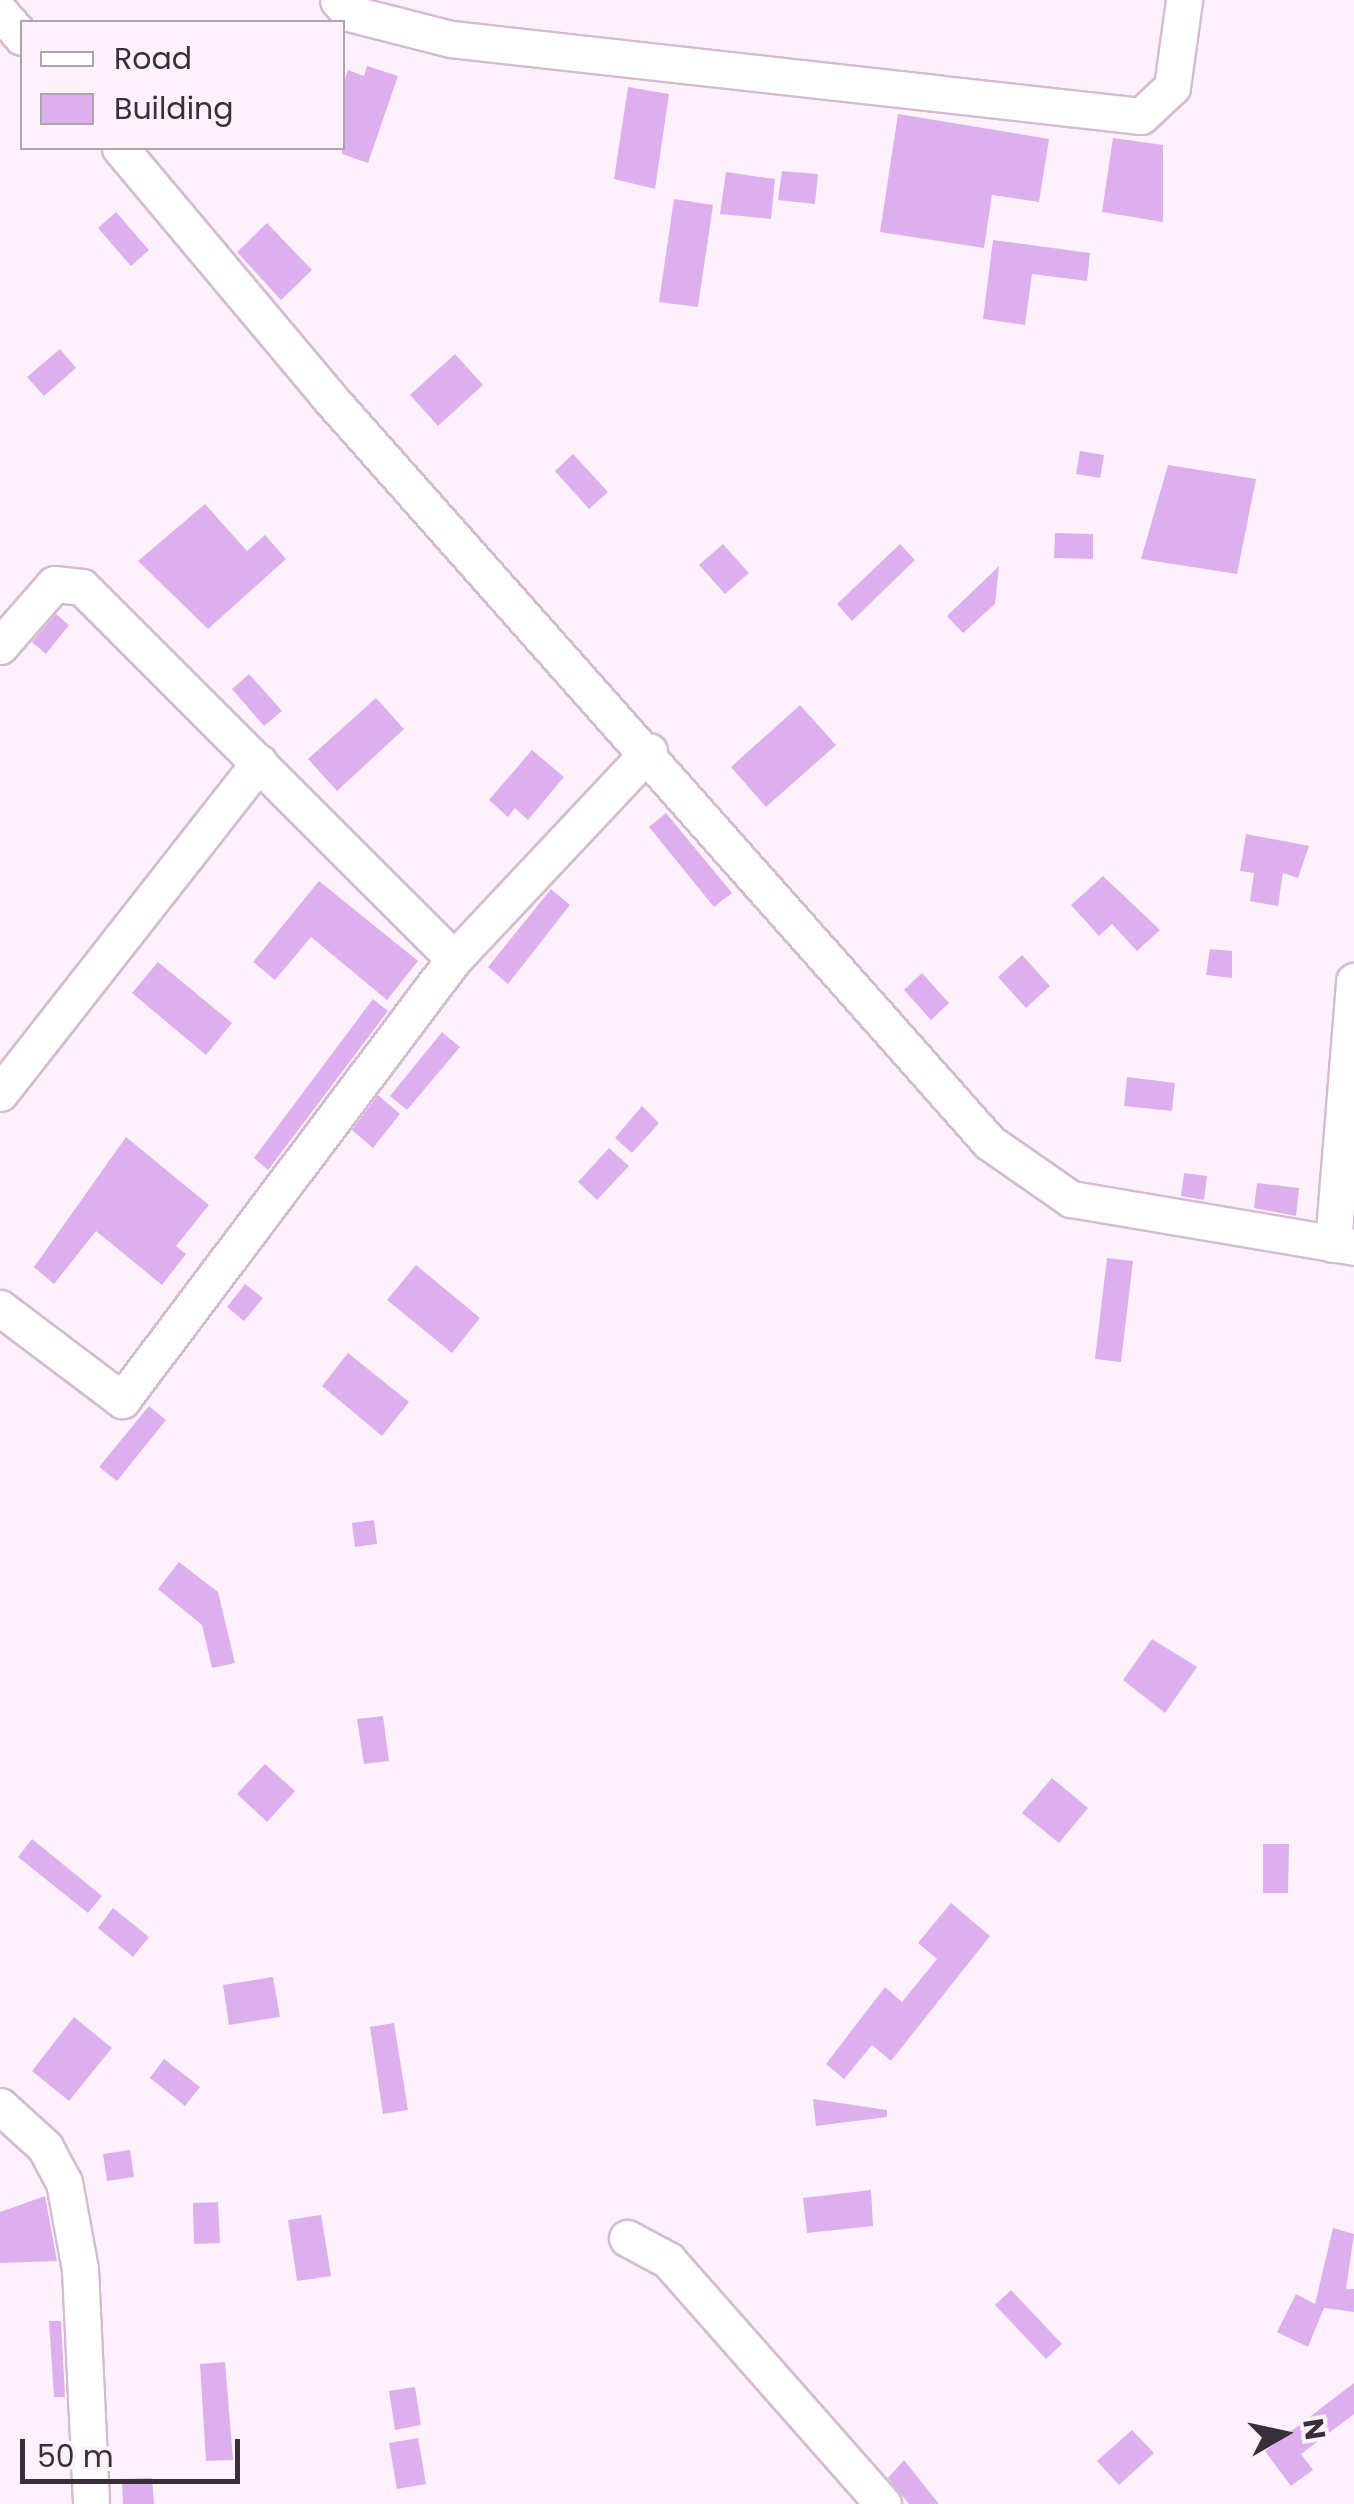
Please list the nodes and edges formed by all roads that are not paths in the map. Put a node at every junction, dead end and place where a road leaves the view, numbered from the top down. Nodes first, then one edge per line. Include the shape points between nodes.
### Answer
1 (338, 0) edge
2 (1184, 0) edge
3 (0, 12) edge
4 (20, 34) edge
5 (122, 150) edge
6 (0, 646) edge
7 (649, 751) junction
8 (258, 763) junction
9 (454, 959) junction
10 (1354, 981) edge
11 (0, 1093) edge
12 (1343, 1246) edge
13 (0, 1308) edge
14 (0, 2106) edge
15 (628, 2238) dead end
16 (91, 2504) edge
17 (882, 2504) edge

1 - 2 street via 349,13 450,39 1141,116 1172,87
3 - 4 street
5 - 7 street via 326,395
6 - 8 street via 43,592 68,580
7 - 9 street
7 - 12 street via 989,1142 1071,1199
8 - 9 street
8 - 11 street
9 - 13 street via 122,1400
10 - 12 street
14 - 16 street via 45,2147 64,2182 80,2269
15 - 17 street via 668,2260

